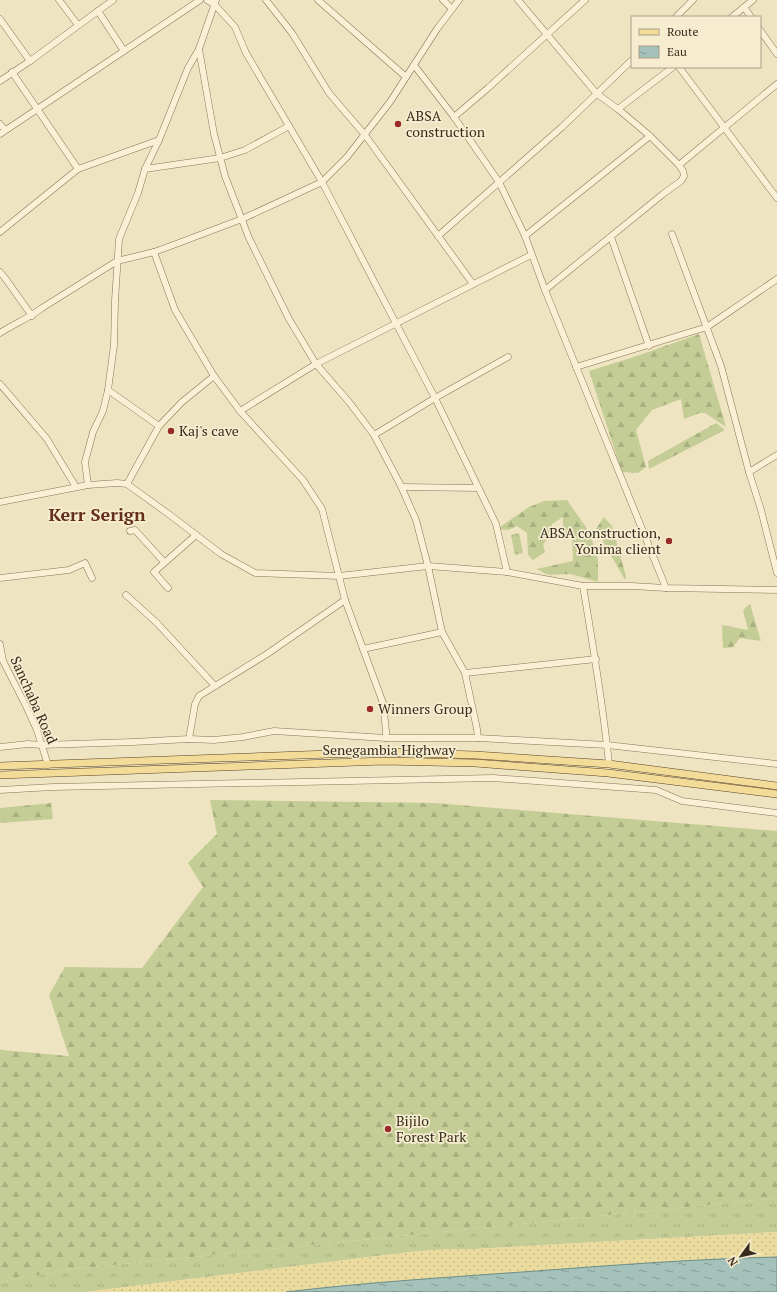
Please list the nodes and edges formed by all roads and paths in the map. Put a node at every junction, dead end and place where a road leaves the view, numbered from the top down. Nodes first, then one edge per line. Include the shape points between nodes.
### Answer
1 (59, 0) edge
2 (113, 0) edge
3 (200, 0) edge
4 (208, 0) edge
5 (266, 0) edge
6 (443, 0) edge
7 (459, 0) edge
8 (518, 0) edge
9 (585, 0) edge
10 (693, 0) edge
11 (753, 0) edge
12 (320, 1) edge
13 (215, 2) edge
14 (744, 7) junction
15 (451, 8) junction
16 (98, 11) junction
17 (677, 16) edge
18 (733, 16) edge
19 (750, 16) edge
20 (0, 19) edge
21 (78, 24) junction
22 (761, 31) edge
23 (547, 34) junction
24 (199, 49) junction
25 (124, 51) junction
26 (777, 54) edge
27 (30, 61) junction
28 (631, 61) edge
29 (414, 65) junction
30 (672, 68) edge
31 (680, 68) edge
32 (12, 72) junction
33 (406, 77) junction
34 (0, 81) edge
35 (777, 84) edge
36 (597, 94) junction
37 (37, 108) junction
38 (618, 109) junction
39 (454, 117) junction
40 (0, 124) edge
41 (289, 126) junction
42 (725, 127) junction
43 (3, 132) edge
44 (365, 135) junction
45 (650, 136) junction
46 (159, 140) junction
47 (220, 158) junction
48 (678, 166) junction
49 (78, 169) junction
50 (145, 169) junction
51 (322, 182) junction
52 (499, 182) junction
53 (777, 198) edge
54 (242, 220) junction
55 (0, 232) edge
56 (672, 234) dead end
57 (438, 236) junction
58 (525, 236) junction
59 (610, 237) junction
60 (154, 252) junction
61 (531, 255) junction
62 (117, 261) junction
63 (0, 272) edge
64 (777, 279) edge
65 (473, 284) junction
66 (545, 290) junction
67 (32, 316) junction
68 (396, 324) junction
69 (707, 328) junction
70 (0, 333) edge
71 (649, 346) junction
72 (508, 357) dead end
73 (316, 364) junction
74 (576, 367) junction
75 (214, 376) junction
76 (0, 384) edge
77 (108, 390) junction
78 (435, 398) junction
79 (240, 411) junction
80 (159, 426) junction
81 (374, 435) junction
82 (777, 455) edge
83 (749, 472) junction
84 (127, 484) junction
85 (88, 485) junction
86 (402, 487) junction
87 (76, 488) junction
88 (478, 488) junction
89 (0, 502) edge
90 (130, 531) dead end
91 (196, 535) junction
92 (164, 562) junction
93 (428, 566) junction
94 (507, 572) junction
95 (777, 573) edge
96 (339, 576) junction
97 (0, 578) edge
98 (92, 578) dead end
99 (583, 586) junction
100 (168, 588) dead end
101 (666, 588) junction
102 (777, 590) edge
103 (126, 595) dead end
104 (345, 600) junction
105 (442, 632) junction
106 (0, 644) edge
107 (363, 649) junction
108 (596, 659) junction
109 (464, 673) junction
110 (215, 686) junction
111 (386, 738) junction
112 (478, 738) junction
113 (189, 739) junction
114 (42, 745) junction
115 (607, 745) junction
116 (0, 747) edge
117 (609, 764) junction
118 (777, 764) edge
119 (48, 765) junction
120 (0, 766) edge
121 (0, 775) edge
122 (777, 786) edge
123 (0, 790) edge
124 (777, 794) edge
125 (777, 813) edge

1 - 21 street
2 - 16 street
3 - 25 street
4 - 13 street
5 - 44 street via 292,33 329,93
6 - 15 street
7 - 15 street
8 - 23 street
9 - 23 street
10 - 17 street
11 - 14 street
12 - 33 street
13 - 24 street
13 - 41 street via 235,27 246,53
14 - 18 street
14 - 19 street
15 - 29 street
16 - 21 street
16 - 25 street
20 - 27 street
21 - 27 street
22 - 26 street
23 - 36 street
23 - 39 street
24 - 46 street via 188,68
24 - 47 street
25 - 37 street
27 - 32 street
28 - 36 street
29 - 33 street
29 - 39 street
30 - 38 street
31 - 42 street
32 - 34 street
32 - 37 street
33 - 44 street
35 - 42 street
36 - 38 street
36 - 52 street
37 - 43 street
37 - 49 street
38 - 45 street
39 - 52 street
40 - 43 street
41 - 47 street via 245,150
41 - 51 street
42 - 48 street
42 - 53 street
44 - 51 street
44 - 57 street
45 - 48 street
45 - 58 street
46 - 49 street
46 - 50 street
47 - 50 street
47 - 54 street
48 - 59 street via 684,176 680,181
49 - 55 street
50 - 62 street via 119,239
51 - 54 street
51 - 68 street
52 - 57 street
52 - 58 street
54 - 60 street
54 - 73 street via 289,319
56 - 69 street
57 - 65 street
58 - 61 street
59 - 66 street
59 - 71 street
60 - 62 street
60 - 75 street via 175,310
61 - 65 street
61 - 66 street
62 - 67 street
62 - 77 street via 114,345
63 - 67 street
64 - 69 street
65 - 68 street
66 - 74 street
67 - 70 street
68 - 73 street
68 - 78 street
69 - 71 street
69 - 83 street via 721,366
71 - 74 street
72 - 78 street
73 - 79 street
73 - 81 street
74 - 101 street
75 - 79 street
75 - 80 street via 182,402
76 - 87 street via 47,439
77 - 80 street
77 - 85 street via 85,462
78 - 81 street
78 - 88 street
79 - 96 street via 303,480 322,509
80 - 84 street
81 - 86 street
82 - 83 street
83 - 95 street
84 - 85 street
84 - 91 street
85 - 87 street
86 - 88 street
86 - 93 street via 416,520
87 - 89 street
88 - 94 street via 496,524
90 - 92 street via 135,530
91 - 92 street
91 - 96 street via 221,554 255,573
92 - 100 street via 154,572
93 - 94 street
93 - 96 street
93 - 105 street
94 - 99 street
96 - 104 street
97 - 98 street via 69,570 85,563
99 - 101 street
99 - 108 street
101 - 102 street
103 - 110 street via 157,623
104 - 107 street
104 - 110 street via 267,654
105 - 107 street
105 - 109 street
106 - 114 street, Sanchaba Road via 2,661 26,706
107 - 111 street via 384,703
108 - 109 street
108 - 115 street
109 - 112 street
110 - 113 street via 199,696 195,704
111 - 112 street
111 - 113 street via 274,731 214,740
112 - 115 street
113 - 114 street
114 - 116 street
114 - 119 street, Sanchaba Road
115 - 117 street
115 - 118 street
117 - 119 main road, Senegambia Highway via 500,756 384,752
117 - 122 main road, Senegambia Highway
119 - 120 main road, Senegambia Highway
121 - 124 main road, Senegambia Highway via 384,761 468,763 608,772
123 - 125 street via 493,778 656,790 682,801

